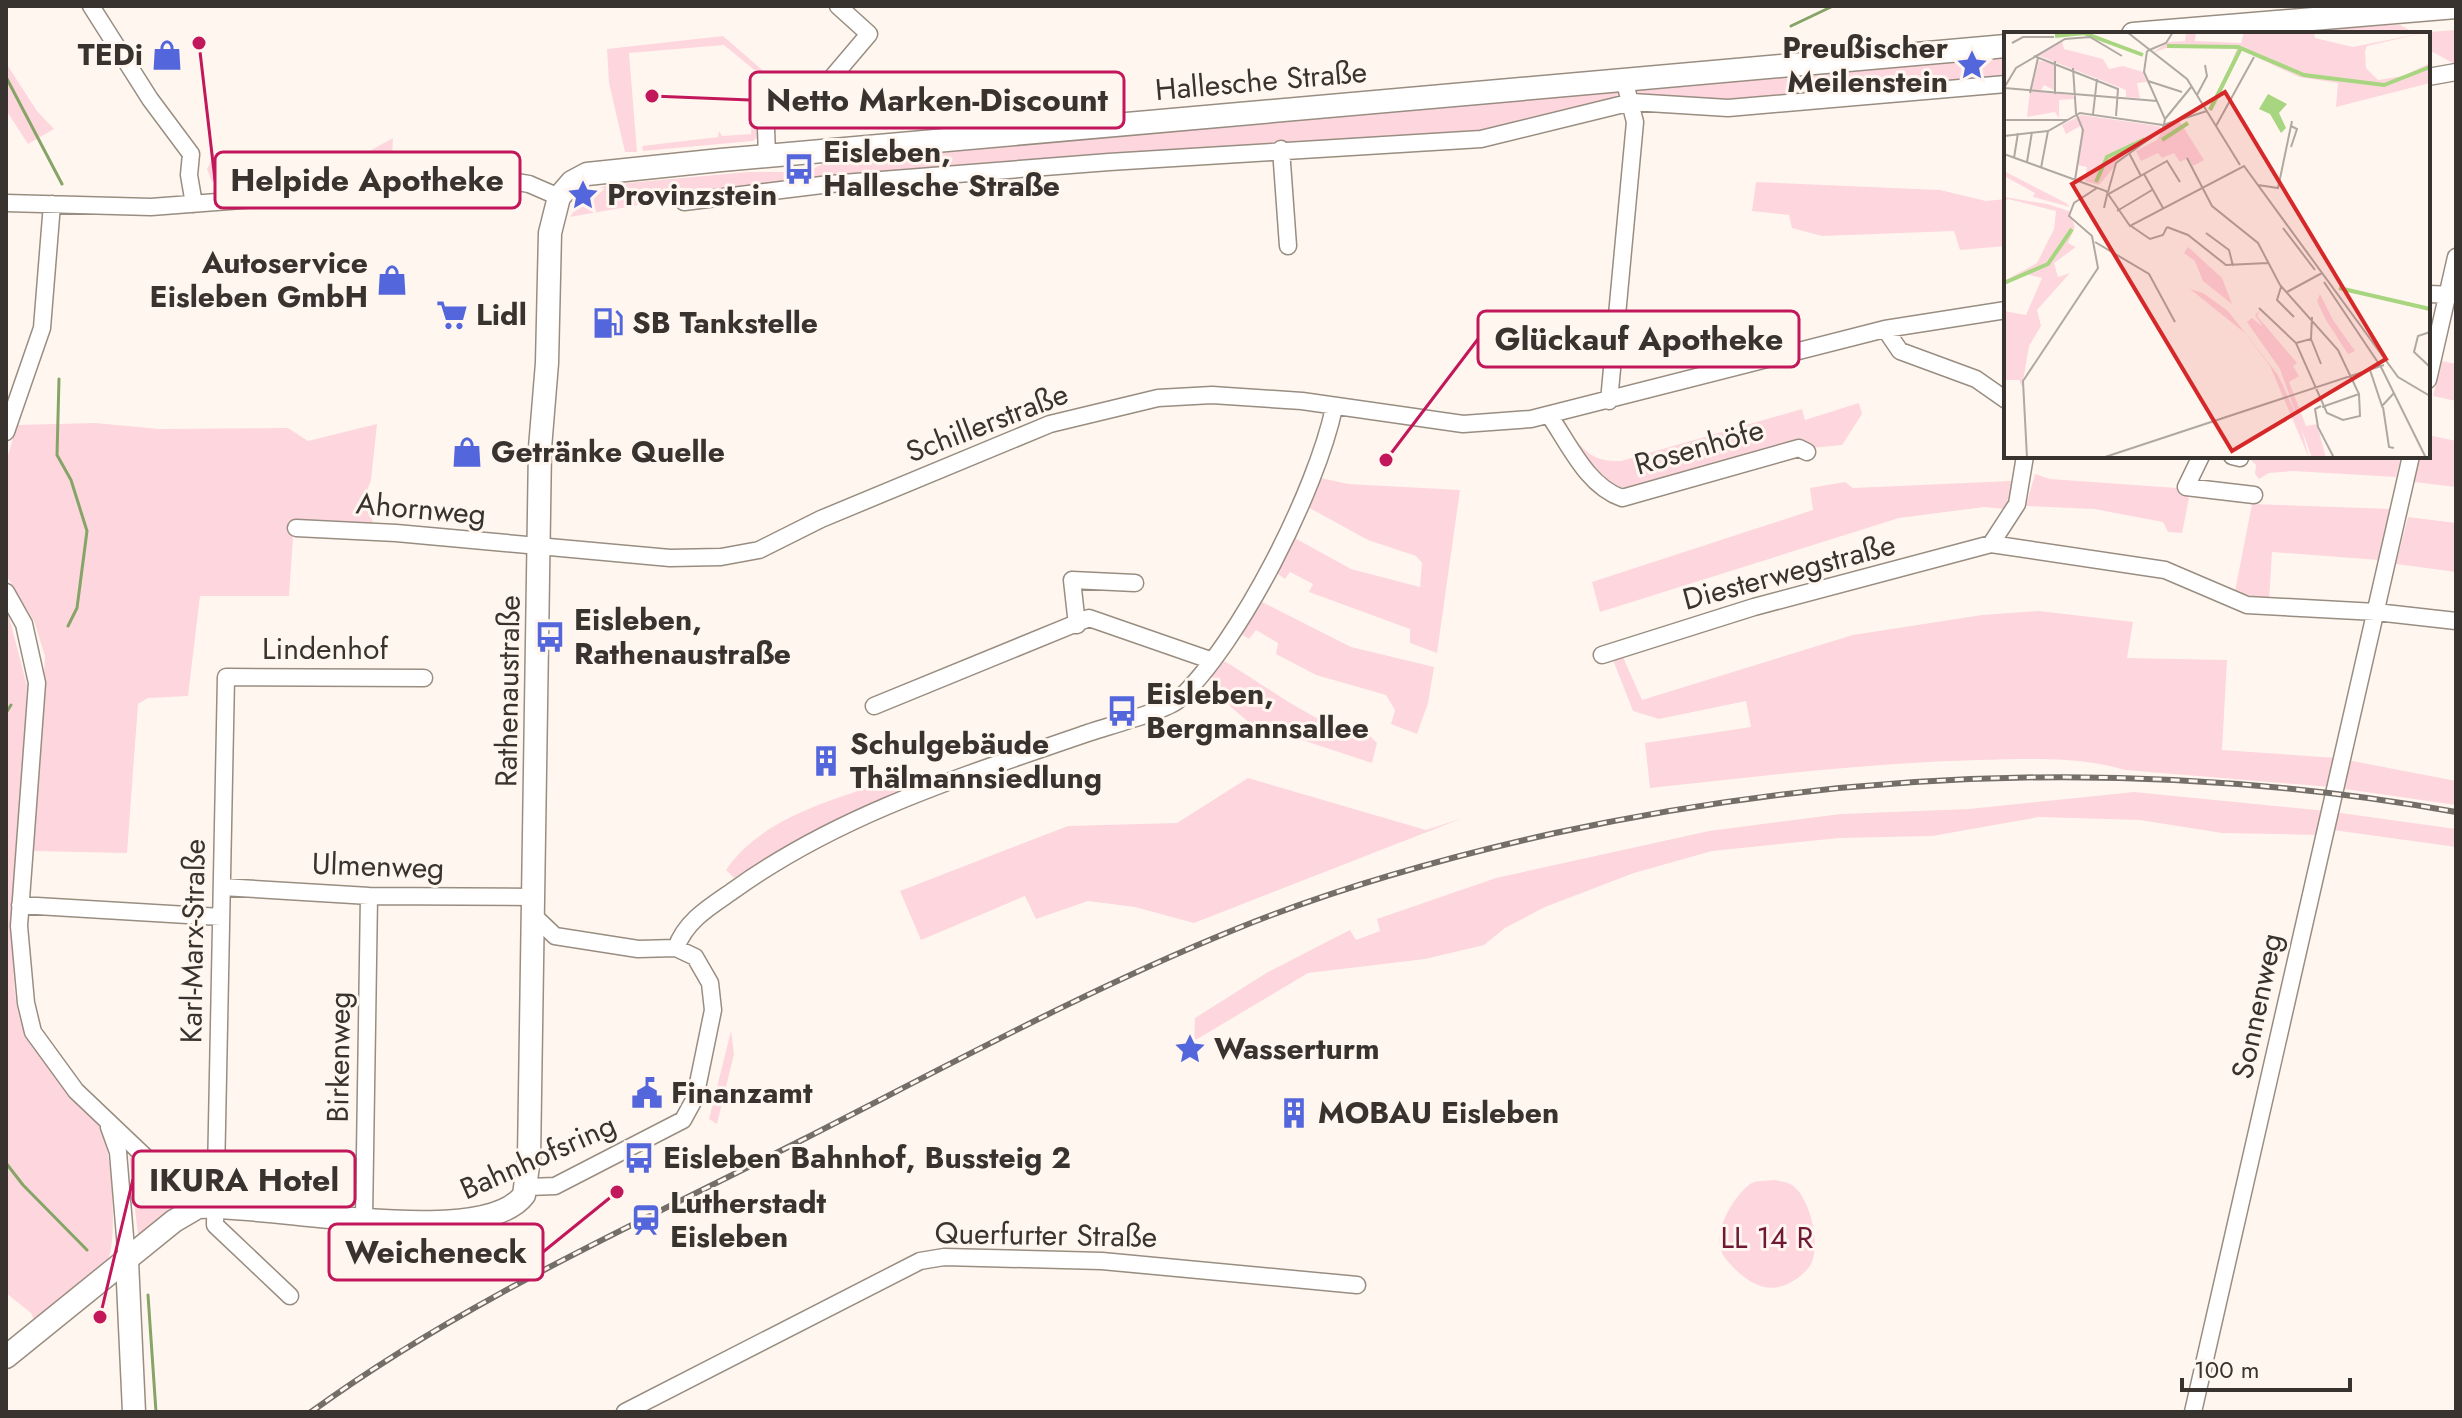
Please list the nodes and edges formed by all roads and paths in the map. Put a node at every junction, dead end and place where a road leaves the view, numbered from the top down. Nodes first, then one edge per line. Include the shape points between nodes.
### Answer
1 (91, 6) edge
2 (838, 6) edge
3 (2456, 7) edge
4 (2157, 32) edge
5 (2004, 46) edge
6 (2456, 72) edge
7 (2430, 77) edge
8 (1624, 79) junction
9 (2004, 84) edge
10 (1632, 102) junction
11 (1281, 149) junction
12 (767, 156) junction
13 (559, 197) junction
14 (684, 202) dead end
15 (6, 203) edge
16 (194, 204) junction
17 (52, 211) junction
18 (1288, 246) dead end
19 (2456, 257) edge
20 (2430, 294) edge
21 (2452, 294) edge
22 (2004, 310) edge
23 (1885, 329) junction
24 (2430, 373) edge
25 (2004, 399) edge
26 (1609, 401) junction
27 (1334, 408) junction
28 (1549, 415) junction
29 (6, 432) edge
30 (1807, 452) dead end
31 (2025, 458) edge
32 (2200, 458) edge
33 (2411, 458) edge
34 (2254, 495) dead end
35 (296, 528) dead end
36 (1991, 544) junction
37 (541, 548) junction
38 (1135, 583) dead end
39 (6, 592) edge
40 (2376, 612) junction
41 (2456, 621) edge
42 (1077, 625) junction
43 (1602, 655) dead end
44 (1210, 660) junction
45 (226, 677) joint
46 (424, 678) dead end
47 (874, 706) dead end
48 (222, 887) junction
49 (369, 896) junction
50 (20, 905) junction
51 (534, 907) junction
52 (221, 917) junction
53 (555, 936) junction
54 (676, 948) junction
55 (532, 953) junction
56 (107, 1121) junction
57 (528, 1187) junction
58 (208, 1206) junction
59 (364, 1218) junction
60 (127, 1261) junction
61 (1357, 1285) dead end
62 (290, 1296) dead end
63 (6, 1357) edge
64 (134, 1412) edge
65 (625, 1412) edge
66 (2193, 1412) edge

1 - 16 street via 191,154
2 - 12 street via 869,34 813,100 800,109 771,112
3 - 4 main road
5 - 8 main road, Hallesche Straße
6 - 7 street
8 - 10 street
8 - 12 main road, Hallesche Straße
9 - 10 street via 1728,108
10 - 11 street via 1481,139
10 - 26 street via 1635,122
11 - 14 street via 830,184
11 - 18 street
12 - 13 main road, Hallesche Straße via 587,174
13 - 16 street via 505,180
13 - 37 main road, Rathenaustraße via 549,243
15 - 17 street
16 - 17 street
17 - 29 street via 42,328
19 - 21 street
20 - 21 street
21 - 24 street
22 - 23 street, Schillerstraße
23 - 25 street via 1900,351 1976,379
23 - 26 street, Schillerstraße
26 - 28 street, Schillerstraße
27 - 28 street, Schillerstraße via 1463,424
27 - 37 street, Schillerstraße via 1212,395 1158,398 1050,424 759,550 721,557
27 - 44 street via 1283,544
28 - 30 street, Rosenhöfe via 1595,483 1622,498 1799,448
31 - 36 street via 2017,504
32 - 34 street via 2186,487
33 - 40 street, Sonnenweg
35 - 37 street, Ahornweg
36 - 40 street, Diesterwegstraße via 2165,570 2247,605
36 - 43 street, Diesterwegstraße via 1754,607
37 - 51 main road, Rathenaustraße
38 - 42 street via 1072,580
39 - 50 street via 24,624 37,683
40 - 41 street
40 - 66 street, Sonnenweg
42 - 44 street via 1089,618
42 - 47 street
44 - 54 street via 1176,702 897,799 814,838 708,909 682,931
45 - 46 street, Lindenhof
45 - 48 street, Karl-Marx-Straße
48 - 49 street, Ulmenweg
48 - 52 street, Karl-Marx-Straße
49 - 51 street, Ulmenweg
49 - 59 street, Birkenweg
50 - 52 street
50 - 56 street via 20,949 33,1032 76,1091
51 - 53 street
51 - 55 main road, Rathenaustraße
52 - 58 street, Karl-Marx-Straße
53 - 54 street via 638,949
53 - 55 street
54 - 57 street, Bahnhofsring via 695,957 710,983 713,1010 688,1114 669,1130 555,1186
55 - 57 main road, Rathenaustraße
56 - 58 street
56 - 60 street via 118,1152
57 - 59 main road, Bahnhofsring via 516,1204 471,1221
58 - 59 main road, Bahnhofsring
58 - 60 main road via 174,1221
58 - 62 street via 224,1236
60 - 63 main road
60 - 64 main road
61 - 65 street, Querfurter Straße via 1102,1261 920,1261

